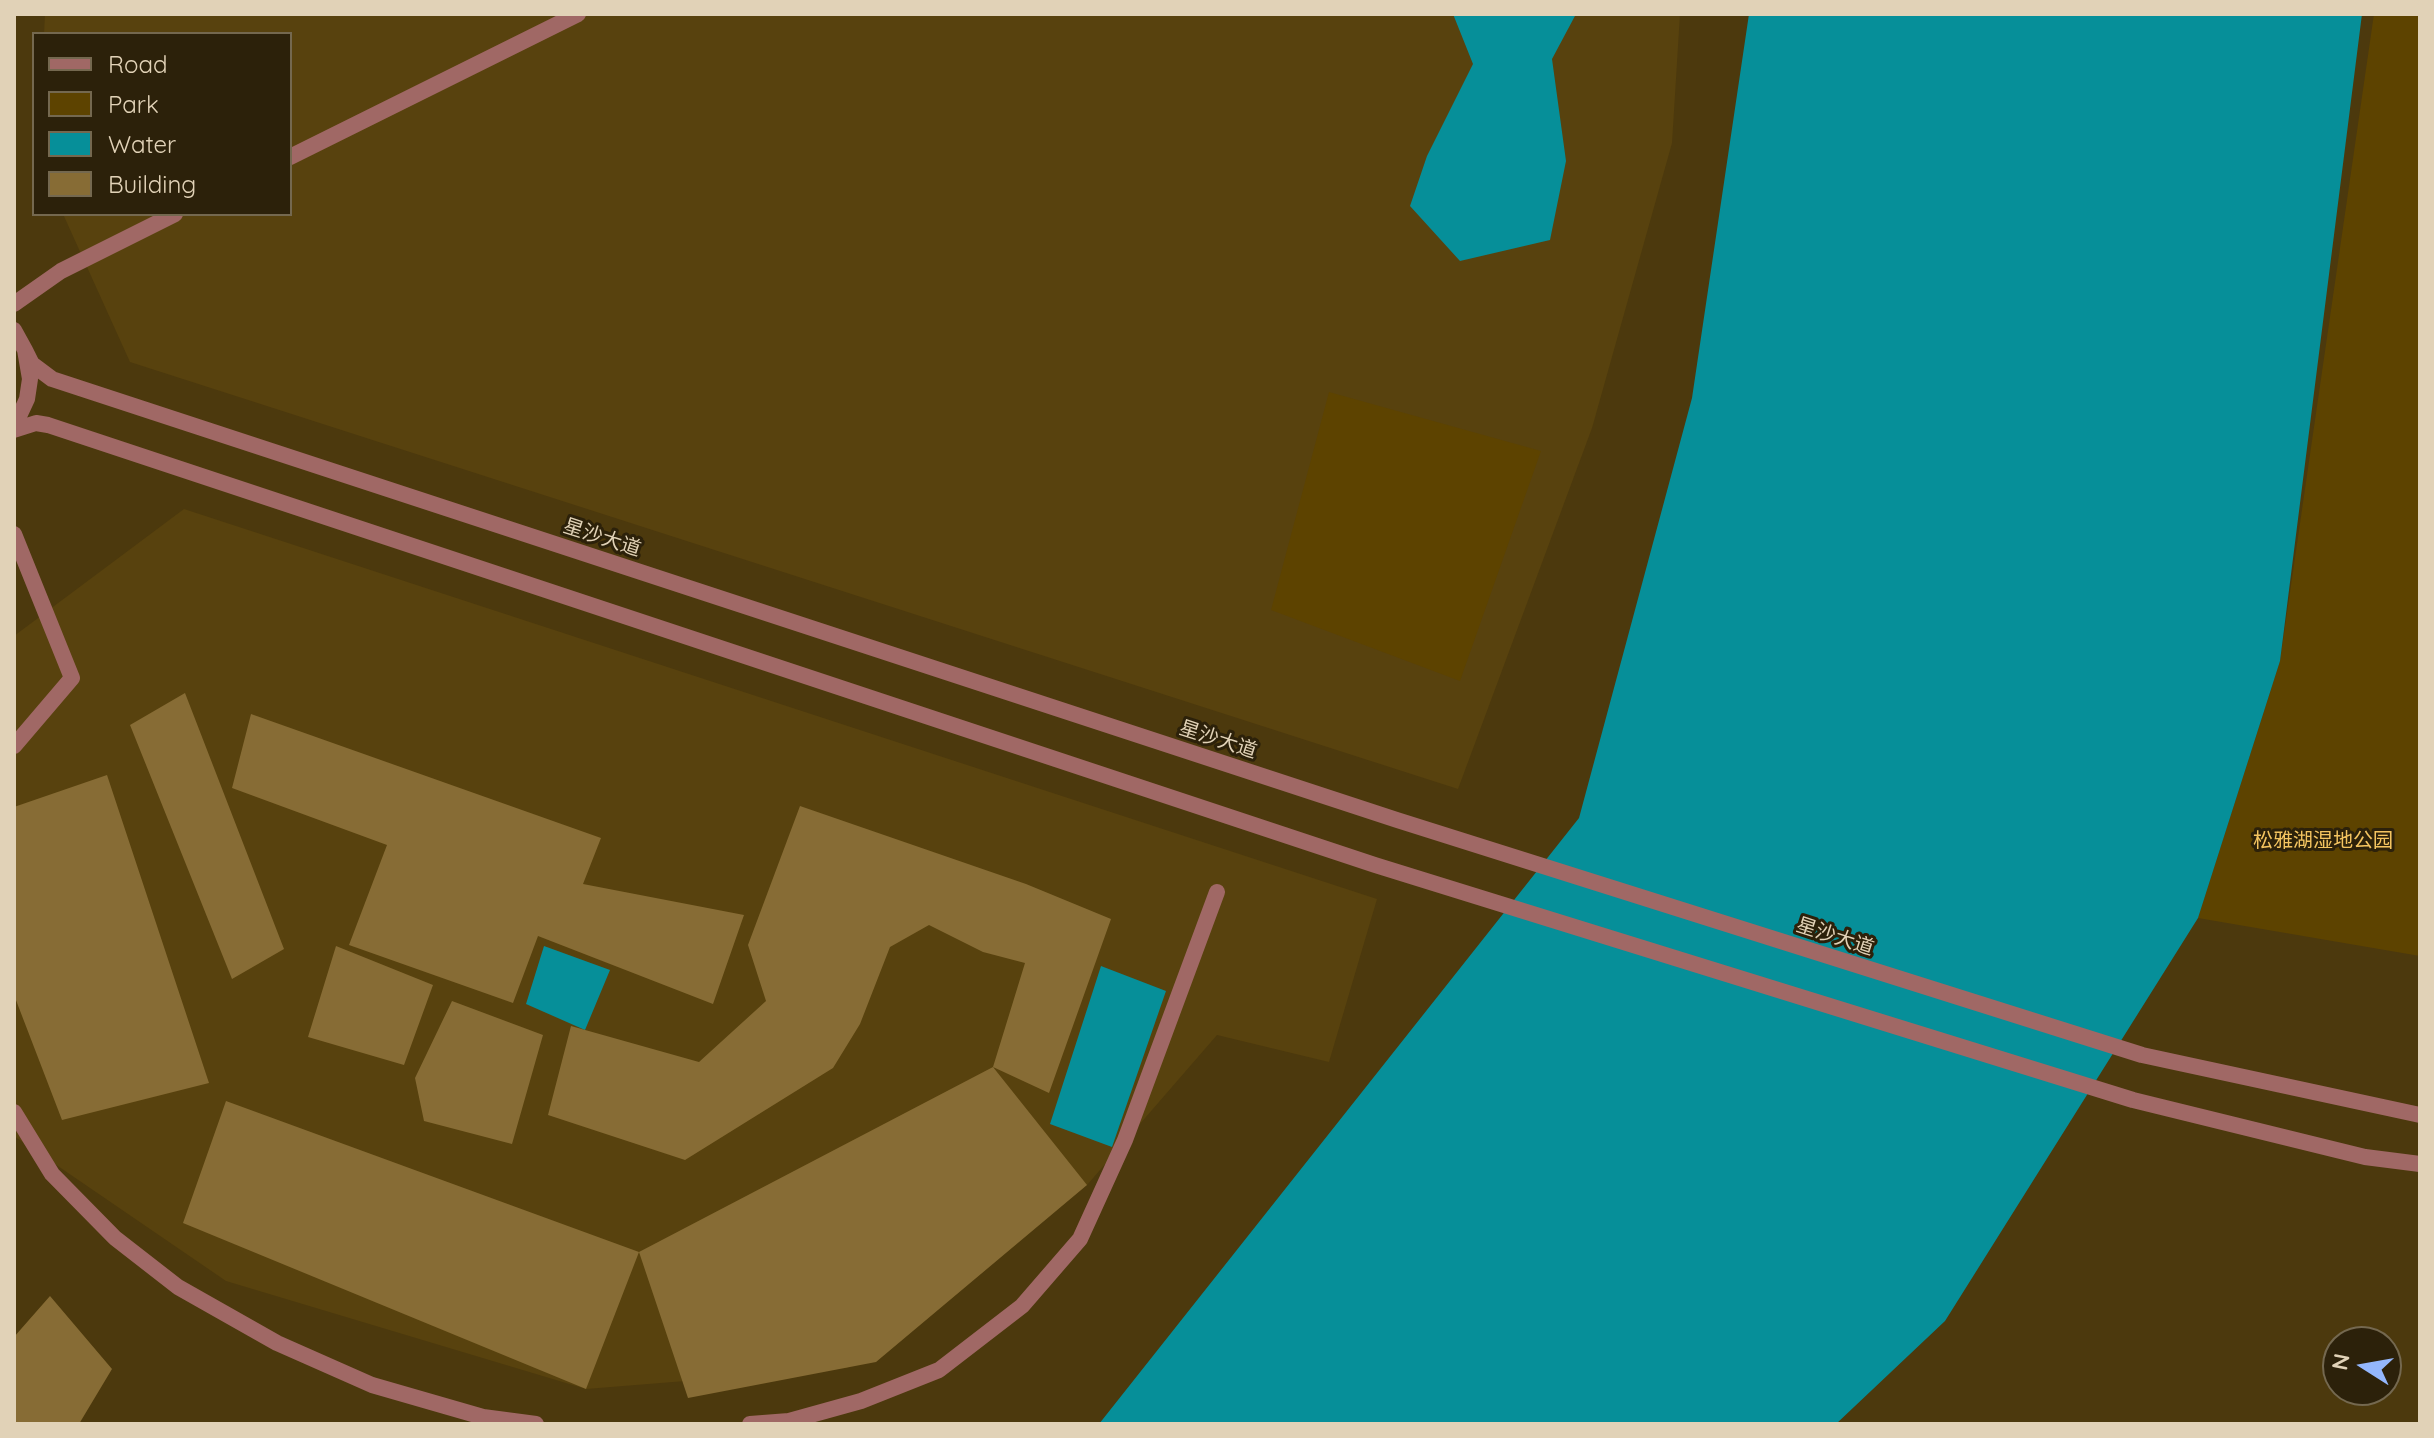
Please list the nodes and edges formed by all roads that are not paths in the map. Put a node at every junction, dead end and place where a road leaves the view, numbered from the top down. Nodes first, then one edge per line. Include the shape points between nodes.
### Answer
1 (578, 14) edge
2 (292, 156) edge
3 (171, 216) edge
4 (14, 304) edge
5 (14, 330) edge
6 (25, 350) junction
7 (14, 428) edge
8 (14, 534) edge
9 (14, 746) edge
10 (1217, 892) dead end
11 (14, 1112) edge
12 (2420, 1115) edge
13 (2420, 1164) edge
14 (802, 1421) edge
15 (536, 1424) edge
16 (750, 1424) edge

1 - 2 street
3 - 4 street via 61,271
5 - 6 street
6 - 7 street via 30,379
6 - 12 street, 星沙大道 via 32,364 52,379 1397,820 2142,1055
7 - 13 street via 36,423 99,441 1375,865 2133,1100 2365,1157
8 - 9 street via 72,678
10 - 14 street via 1125,1140 1080,1239 1022,1306 939,1370
11 - 15 street via 52,1174 115,1238 178,1287 277,1343 372,1385 483,1417
14 - 16 street

